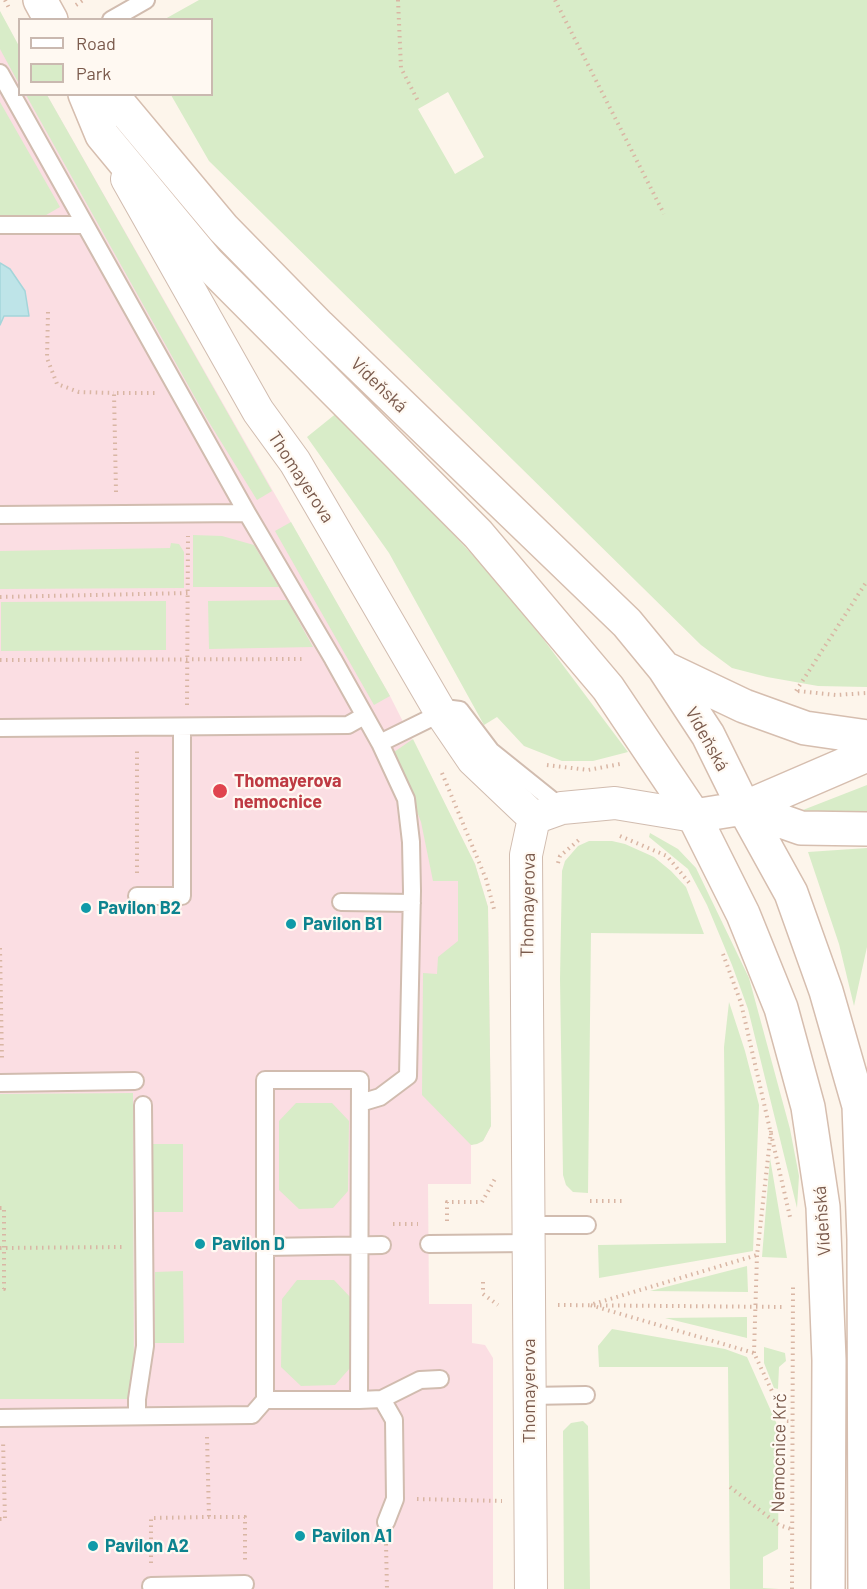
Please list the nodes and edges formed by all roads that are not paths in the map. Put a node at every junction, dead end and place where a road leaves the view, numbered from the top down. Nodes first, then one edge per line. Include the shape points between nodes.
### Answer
1 (40, 0) edge
2 (146, 0) edge
3 (50, 18) edge
4 (114, 18) edge
5 (0, 73) edge
6 (86, 96) edge
7 (113, 96) edge
8 (102, 135) junction
9 (0, 225) edge
10 (85, 225) junction
11 (247, 513) junction
12 (0, 515) edge
13 (664, 668) junction
14 (441, 712) junction
15 (364, 716) junction
16 (182, 727) junction
17 (0, 728) edge
18 (867, 737) edge
19 (380, 743) junction
20 (867, 754) edge
21 (744, 808) junction
22 (548, 813) junction
23 (694, 816) junction
24 (867, 829) edge
25 (136, 896) road end
26 (341, 902) dead end
27 (412, 903) junction
28 (867, 1045) edge
29 (135, 1081) dead end
30 (0, 1083) edge
31 (360, 1103) junction
32 (143, 1105) dead end
33 (859, 1106) junction
34 (587, 1225) dead end
35 (529, 1234) junction
36 (429, 1244) dead end
37 (359, 1245) junction
38 (382, 1245) dead end
39 (265, 1247) junction
40 (440, 1379) dead end
41 (586, 1395) dead end
42 (528, 1396) junction
43 (265, 1400) junction
44 (359, 1400) junction
45 (382, 1400) junction
46 (137, 1416) junction
47 (2, 1423) edge
48 (386, 1522) road end
49 (245, 1584) road end
50 (151, 1586) road end
51 (207, 1587) edge
52 (531, 1589) edge
53 (828, 1589) edge
54 (865, 1589) edge

1 - 3 main road
2 - 4 lane
5 - 10 lane
6 - 8 main road, Vídeňská
7 - 13 main road, Vídeňská via 231,236 319,327 627,623
8 - 14 street, Thomayerova via 246,390 295,462
8 - 23 main road, Vídeňská via 208,263 478,534 608,688
9 - 10 lane
10 - 11 lane
11 - 12 lane
11 - 15 lane
13 - 18 main road via 744,706 796,724
13 - 21 main road, Vídeňská via 708,735
14 - 19 lane
14 - 22 street, Thomayerova via 473,760
15 - 16 lane via 348,725
15 - 19 lane
16 - 17 lane
16 - 25 lane via 182,896
19 - 27 lane via 406,799
20 - 21 main road
21 - 23 main road
21 - 24 main road via 801,828
21 - 33 main road, Vídeňská via 791,893 826,991
22 - 23 street via 615,803
22 - 35 street, Thomayerova via 526,855
23 - 53 main road, Vídeňská via 743,914 781,1008 808,1107 822,1207 829,1360
26 - 27 lane
27 - 31 lane via 408,1076 380,1097
28 - 33 main road
29 - 30 lane
31 - 37 lane
31 - 39 lane via 360,1080 265,1080
32 - 46 lane via 145,1346
33 - 54 main road, Vídeňská via 864,1239
34 - 35 lane
35 - 36 lane
35 - 42 street, Thomayerova
37 - 38 lane
37 - 39 lane
37 - 44 lane
39 - 43 lane
40 - 45 lane via 420,1380
41 - 42 lane
42 - 52 street, Thomayerova
43 - 44 lane
43 - 46 lane via 252,1416
44 - 45 lane
45 - 48 lane via 394,1420 395,1499
46 - 47 lane
49 - 51 lane
50 - 51 lane

